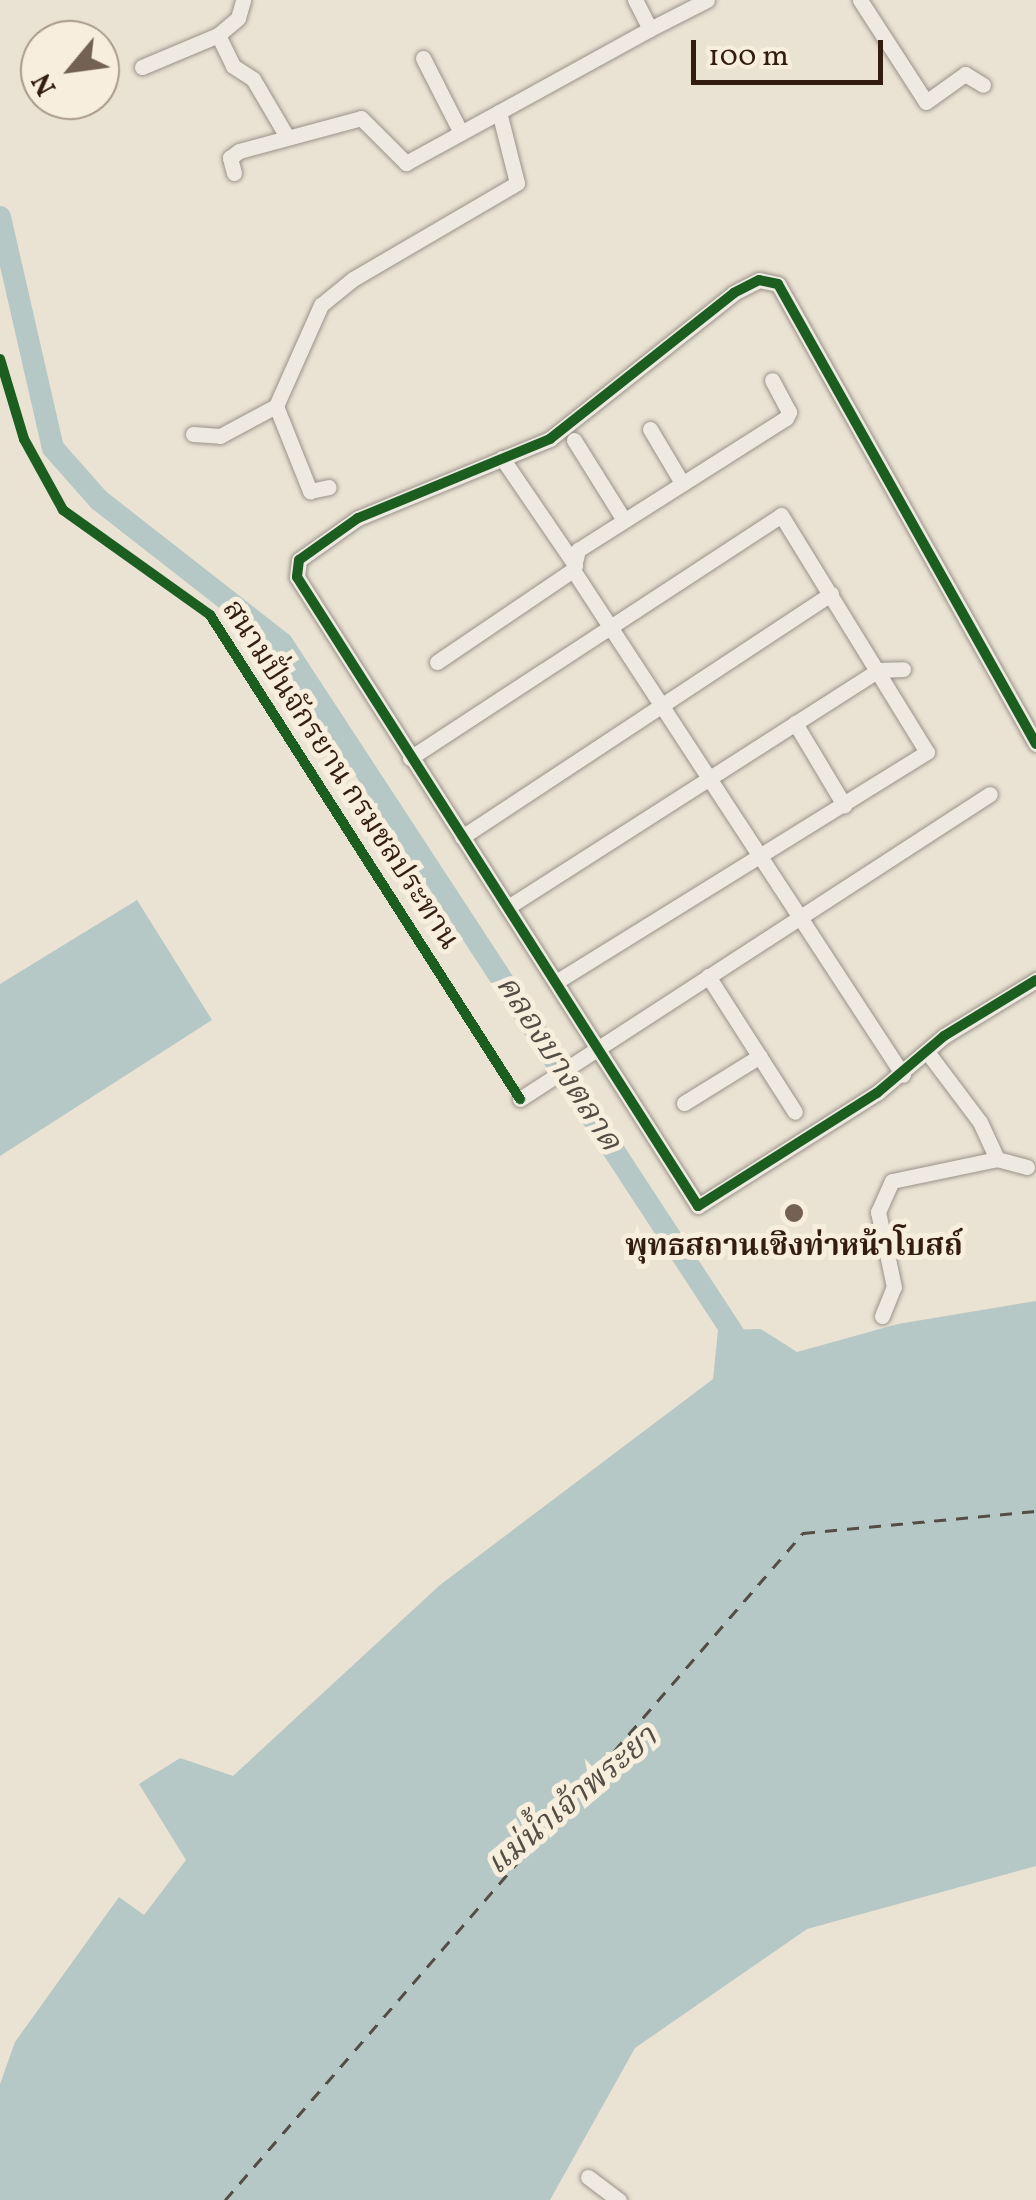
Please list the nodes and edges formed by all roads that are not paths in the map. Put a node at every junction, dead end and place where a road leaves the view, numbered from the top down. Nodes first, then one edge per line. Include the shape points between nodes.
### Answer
1 (243, 0) edge
2 (635, 0) edge
3 (707, 0) edge
4 (860, 0) edge
5 (650, 29) junction
6 (218, 35) junction
7 (422, 58) dead end
8 (142, 67) dead end
9 (983, 85) dead end
10 (499, 112) junction
11 (461, 133) junction
12 (286, 136) junction
13 (234, 174) dead end
14 (772, 380) dead end
15 (276, 406) junction
16 (650, 429) dead end
17 (193, 434) dead end
18 (574, 440) dead end
19 (502, 458) junction
20 (682, 483) junction
21 (329, 487) dead end
22 (624, 520) junction
23 (574, 568) junction
24 (831, 594) junction
25 (610, 626) junction
26 (436, 662) dead end
27 (904, 668) dead end
28 (878, 670) junction
29 (661, 704) junction
30 (795, 723) junction
31 (1036, 744) edge
32 (410, 758) junction
33 (709, 778) junction
34 (990, 794) dead end
35 (844, 805) junction
36 (462, 837) junction
37 (760, 856) junction
38 (508, 907) junction
39 (799, 918) junction
40 (708, 976) junction
41 (1036, 980) edge
42 (557, 981) junction
43 (601, 1047) junction
44 (928, 1053) junction
45 (760, 1056) junction
46 (903, 1074) junction
47 (520, 1099) dead end
48 (684, 1103) dead end
49 (796, 1112) dead end
50 (997, 1159) junction
51 (1027, 1167) dead end
52 (882, 1316) dead end
53 (588, 2177) dead end
54 (619, 2200) edge

1 - 6 street via 238,18
2 - 5 street
3 - 5 street
4 - 9 street via 926,102 965,74
5 - 10 street
6 - 8 street
6 - 12 street via 233,66 253,78
7 - 11 street
10 - 11 street
10 - 15 street via 517,184 353,279 321,305
11 - 12 street via 406,163 362,118
12 - 13 street via 239,151 230,158
14 - 20 street via 789,416
15 - 17 street via 220,436
15 - 21 street via 310,490
16 - 20 street
18 - 22 street
19 - 23 street
19 - 31 street via 550,439 734,293 758,280 778,284
19 - 32 street via 358,518 299,560 297,577
20 - 22 street
22 - 23 street via 578,550
23 - 25 street
23 - 26 street
24 - 25 street via 779,514
24 - 28 street
24 - 29 street
25 - 29 street
25 - 32 street
27 - 28 street
28 - 30 street
28 - 35 street via 927,752
29 - 33 street
29 - 36 street
30 - 33 street
30 - 35 street
32 - 36 street
33 - 37 street
33 - 38 street
34 - 39 street
35 - 37 street
36 - 38 street
37 - 39 street
37 - 42 street
38 - 42 street
39 - 40 street
39 - 46 street
40 - 43 street
40 - 45 street
41 - 44 street
42 - 43 street
43 - 46 street via 698,1206
43 - 47 street
44 - 46 street
44 - 50 street via 980,1122
45 - 48 street
45 - 49 street
50 - 51 street
50 - 52 street via 904,1175 882,1194 878,1212 894,1287
53 - 54 street

